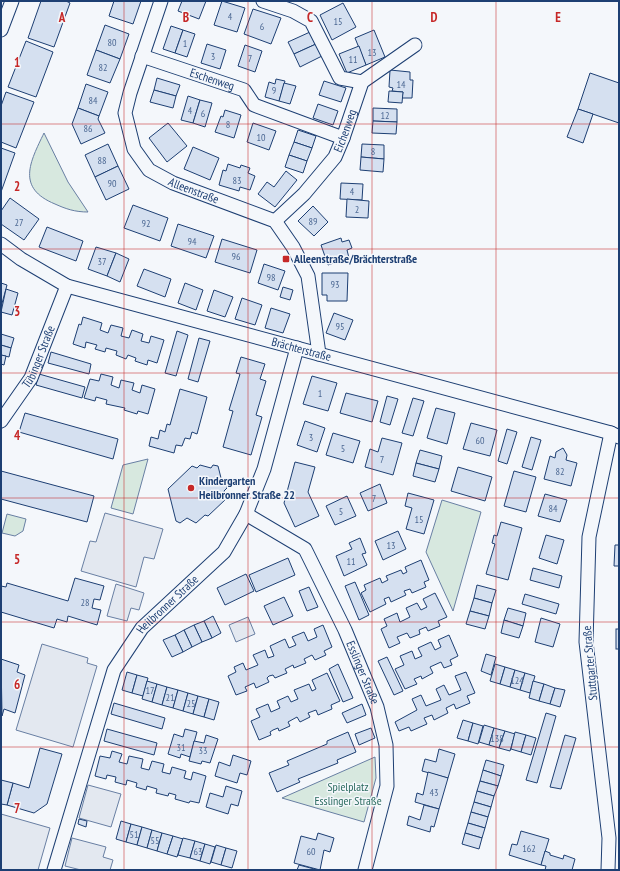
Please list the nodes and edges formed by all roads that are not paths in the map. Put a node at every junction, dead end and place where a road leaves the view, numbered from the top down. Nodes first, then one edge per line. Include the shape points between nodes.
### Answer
1 (12, 1) edge
2 (161, 1) edge
3 (263, 1) edge
4 (1, 30) edge
5 (415, 46) dead end
6 (142, 56) junction
7 (362, 82) junction
8 (343, 138) junction
9 (276, 221) junction
10 (1, 244) edge
11 (67, 286) junction
12 (297, 348) junction
13 (319, 354) junction
14 (1, 421) edge
15 (615, 435) edge
16 (246, 514) junction
17 (614, 838) edge
18 (54, 870) edge
19 (365, 870) edge
20 (608, 870) edge

1 - 4 street
2 - 6 street, Alleenstraße
3 - 7 street via 308,18 340,78
5 - 7 street
6 - 8 street, Eschenweg via 244,90 254,105
6 - 9 street, Alleenstraße via 125,114 134,149 149,170 173,183
7 - 8 street, Eichenweg
8 - 9 street, Eichenweg via 335,157 304,194
9 - 13 street via 308,276
10 - 11 street, Brächterstraße via 21,260
11 - 12 street, Brächterstraße
11 - 14 street, Tübinger Straße via 31,378
12 - 13 street, Brächterstraße
12 - 16 street, Heilbronner Straße via 264,469
13 - 15 street, Brächterstraße
15 - 17 street, Stuttgarter Straße via 589,537 586,642
16 - 18 street, Heilbronner Straße via 224,552 142,628 114,670
16 - 19 street, Esslinger Straße via 305,549 345,630 377,707 386,745 387,786
17 - 20 street, Stuttgarter Straße

